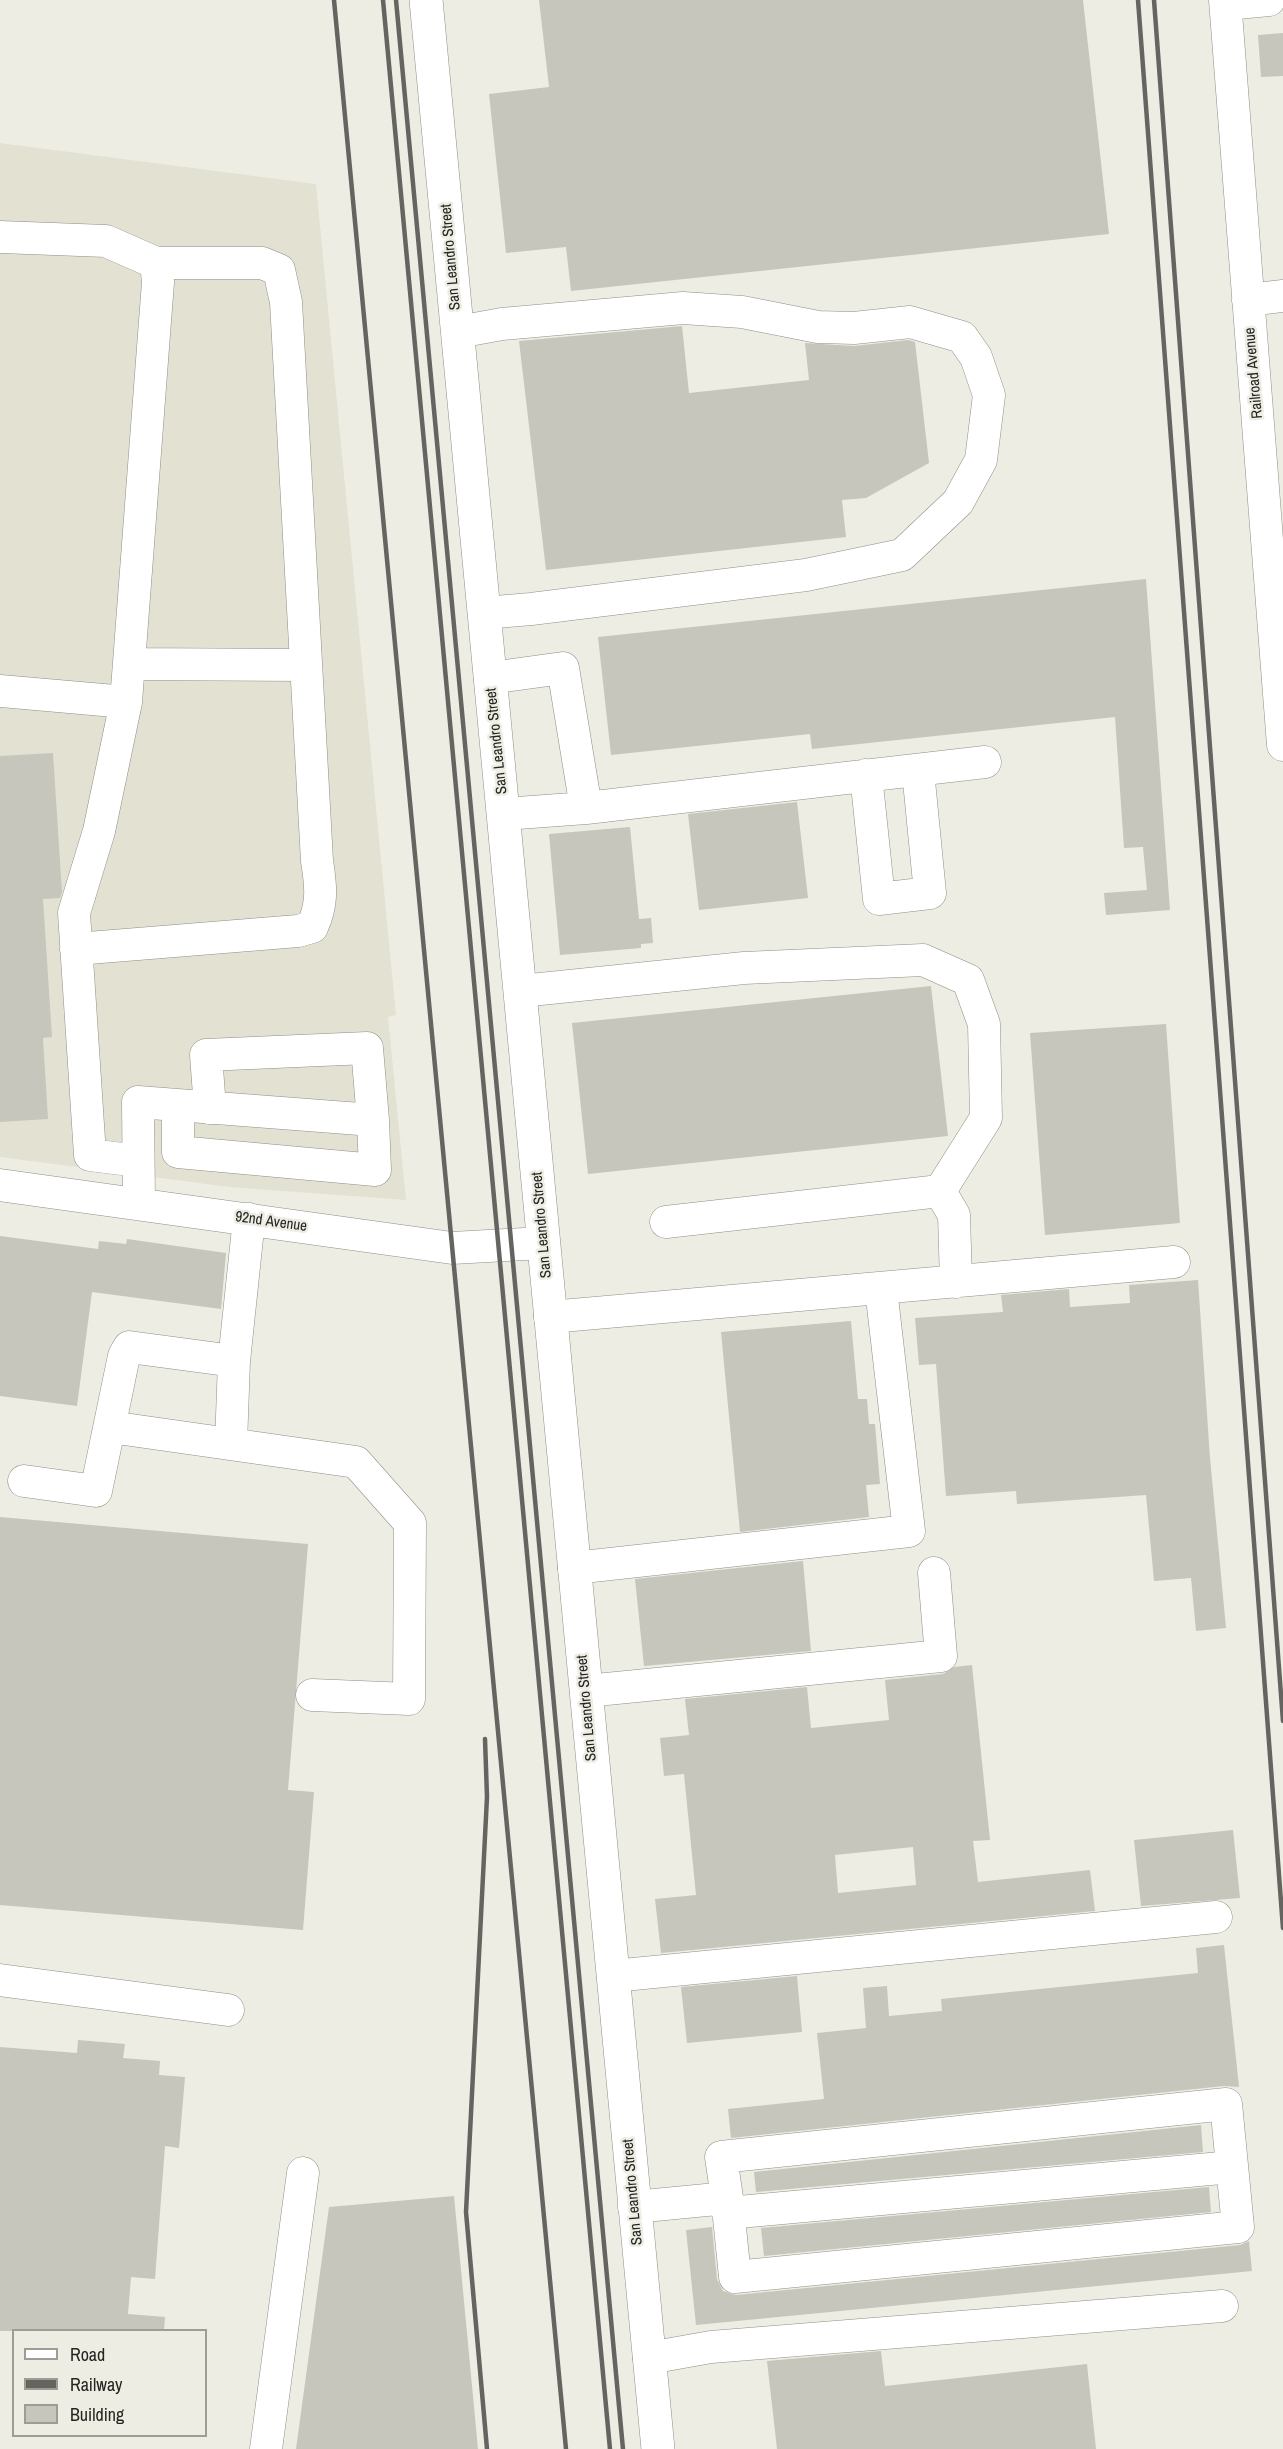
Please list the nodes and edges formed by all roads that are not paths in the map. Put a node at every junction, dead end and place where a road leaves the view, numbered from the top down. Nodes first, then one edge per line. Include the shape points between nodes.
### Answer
1 (426, 0) edge
2 (1269, 0) edge
3 (1225, 2) edge
4 (0, 237) edge
5 (156, 263) junction
6 (1283, 296) edge
7 (1248, 300) junction
8 (458, 332) junction
9 (1277, 599) edge
10 (484, 613) junction
11 (129, 664) junction
12 (304, 665) junction
13 (490, 678) junction
14 (0, 691) edge
15 (126, 702) junction
16 (1283, 745) edge
17 (985, 762) dead end
18 (918, 771) junction
19 (866, 775) junction
20 (586, 808) junction
21 (504, 814) junction
22 (76, 949) junction
23 (520, 991) junction
24 (178, 1105) junction
25 (210, 1107) junction
26 (373, 1120) junction
27 (138, 1161) junction
28 (0, 1185) edge
29 (940, 1191) junction
30 (139, 1204) junction
31 (249, 1220) junction
32 (666, 1222) dead end
33 (543, 1243) junction
34 (1174, 1262) dead end
35 (956, 1282) junction
36 (881, 1289) junction
37 (550, 1317) junction
38 (234, 1361) junction
39 (110, 1427) junction
40 (231, 1444) junction
41 (24, 1481) dead end
42 (574, 1568) junction
43 (934, 1572) dead end
44 (586, 1691) junction
45 (312, 1695) dead end
46 (1216, 1917) dead end
47 (613, 1976) junction
48 (0, 1980) edge
49 (228, 2010) dead end
50 (1232, 2167) junction
51 (303, 2173) dead end
52 (727, 2206) junction
53 (634, 2207) junction
54 (1222, 2306) dead end
55 (649, 2358) junction
56 (266, 2449) edge
57 (658, 2449) edge

1 - 8 main road, San Leandro Street
2 - 3 street
3 - 7 street, Railroad Avenue
4 - 5 street via 106,241
5 - 11 street via 158,282
5 - 12 street via 262,263 279,270 286,302
6 - 7 street
7 - 9 street, Railroad Avenue
8 - 10 main road, San Leandro Street
8 - 10 street via 502,324 682,308 742,312 818,327 910,322 962,337 976,357 989,395 981,460 958,502 902,555 806,575
9 - 16 street, Railroad Avenue
10 - 13 main road, San Leandro Street
11 - 12 street
11 - 15 street
12 - 22 street via 322,893 312,927
13 - 20 street via 563,668
13 - 21 main road, San Leandro Street
14 - 15 street
15 - 22 street via 99,831 74,913
17 - 18 street
18 - 19 street
18 - 19 street via 930,893 879,899
19 - 20 street
20 - 21 street
21 - 23 main road, San Leandro Street
22 - 27 street via 90,1155
23 - 29 street via 744,968 923,960 968,980 984,1024 986,1118
23 - 33 main road, San Leandro Street
24 - 25 street
24 - 26 street via 178,1152 375,1170
24 - 27 street via 138,1102
25 - 26 street
25 - 26 street via 206,1055 367,1048
27 - 30 street
28 - 30 street, 92nd Avenue
29 - 32 street
29 - 35 street via 954,1215
30 - 31 street, 92nd Avenue
31 - 33 street, 92nd Avenue via 452,1248
31 - 38 street
33 - 37 main road, San Leandro Street
34 - 35 street
35 - 36 street
36 - 37 street
36 - 42 street via 909,1531
37 - 42 main road, San Leandro Street
38 - 39 street via 129,1347
38 - 40 street
39 - 40 street
39 - 41 street via 96,1491
40 - 45 street via 356,1462 410,1523 409,1699
42 - 44 main road, San Leandro Street
43 - 44 street via 941,1656
44 - 47 main road, San Leandro Street
46 - 47 street
47 - 53 main road, San Leandro Street
48 - 49 street
50 - 52 street
50 - 52 street via 1226,2104 721,2157
50 - 52 street via 1238,2227 735,2277
51 - 56 street
52 - 53 street
53 - 55 main road, San Leandro Street
54 - 55 street via 711,2347
55 - 57 main road, San Leandro Street

